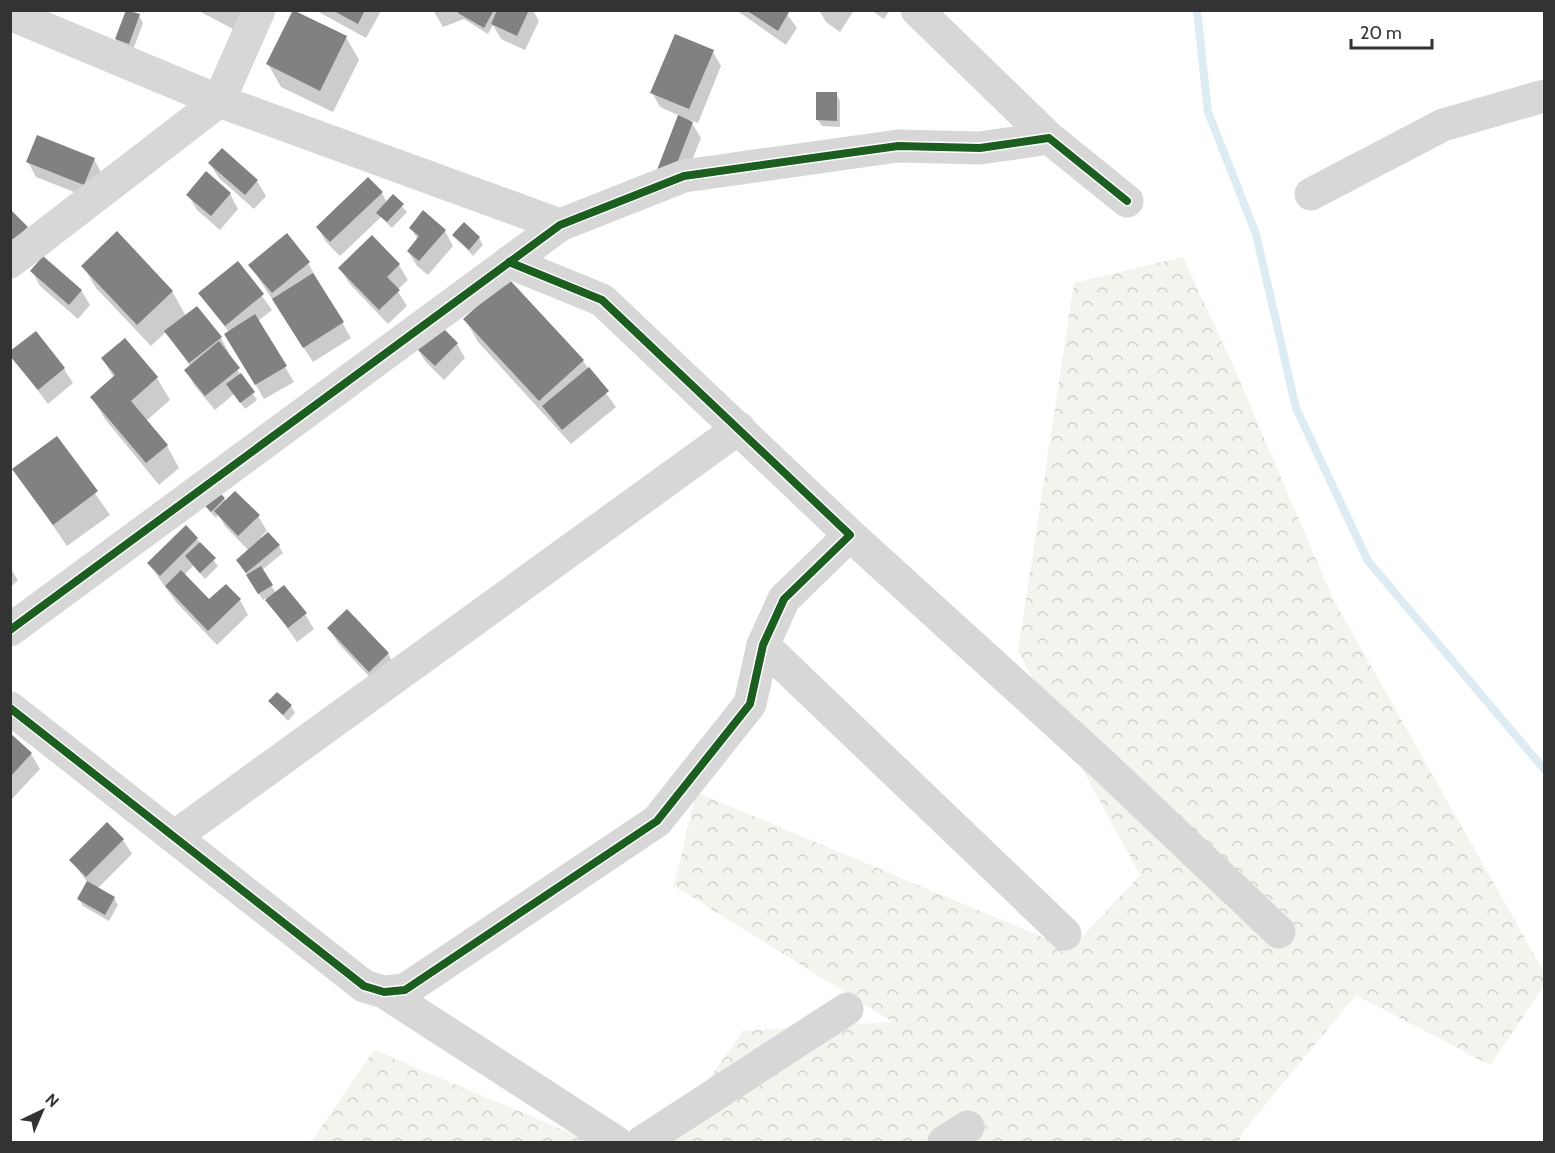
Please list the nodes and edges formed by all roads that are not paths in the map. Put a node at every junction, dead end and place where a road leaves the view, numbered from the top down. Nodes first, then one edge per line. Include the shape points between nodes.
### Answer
1 (259, 10) edge
2 (917, 10) edge
3 (10, 14) edge
4 (1545, 96) edge
5 (219, 101) junction
6 (1049, 138) junction
7 (1311, 194) dead end
8 (1127, 201) dead end
9 (560, 225) junction
10 (10, 262) edge
11 (508, 262) junction
12 (739, 428) junction
13 (850, 535) junction
14 (10, 630) edge
15 (763, 645) junction
16 (10, 708) edge
17 (174, 837) junction
18 (1279, 932) dead end
19 (1065, 934) dead end
20 (384, 992) junction
21 (847, 1009) dead end
22 (616, 1143) edge
23 (642, 1143) edge

1 - 5 street
2 - 6 street
3 - 5 street
4 - 7 street via 1443,124
5 - 9 street
5 - 10 street
6 - 8 street
6 - 9 street via 980,148 898,146 684,176
9 - 11 street
11 - 12 street via 602,300
11 - 14 street
12 - 13 street
12 - 17 street
13 - 15 street via 784,598
13 - 18 street via 1101,763
15 - 19 street
15 - 20 street via 750,704 657,821 405,990
16 - 17 street
17 - 20 street via 364,986
20 - 22 street
21 - 23 street

